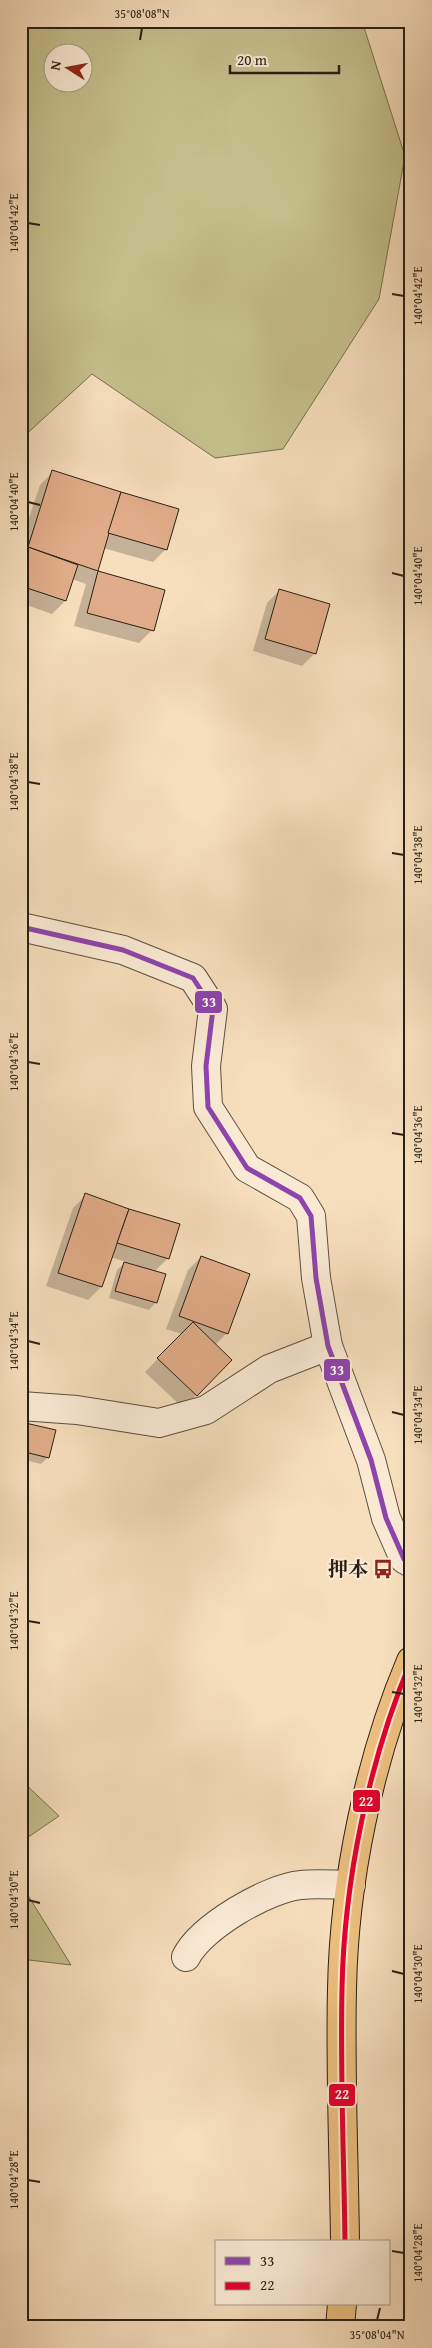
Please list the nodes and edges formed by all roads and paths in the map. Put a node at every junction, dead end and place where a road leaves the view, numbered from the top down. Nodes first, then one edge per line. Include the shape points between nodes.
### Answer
1 (21, 927) edge
2 (328, 1346) junction
3 (21, 1406) edge
4 (411, 1563) edge
5 (411, 1661) edge
6 (352, 1885) junction
7 (186, 1957) dead end
8 (345, 2240) edge
9 (342, 2306) edge
10 (340, 2327) edge

1 - 2 street via 123,950 193,978 213,1010 206,1066 208,1107 247,1168 300,1198 311,1216 316,1278
2 - 3 street via 269,1369 206,1410 159,1423 77,1410
2 - 4 street via 371,1460 386,1518 404,1559
5 - 6 main road via 370,1788
6 - 7 street via 301,1885 280,1890 204,1934
6 - 8 main road via 342,1988
9 - 10 main road

